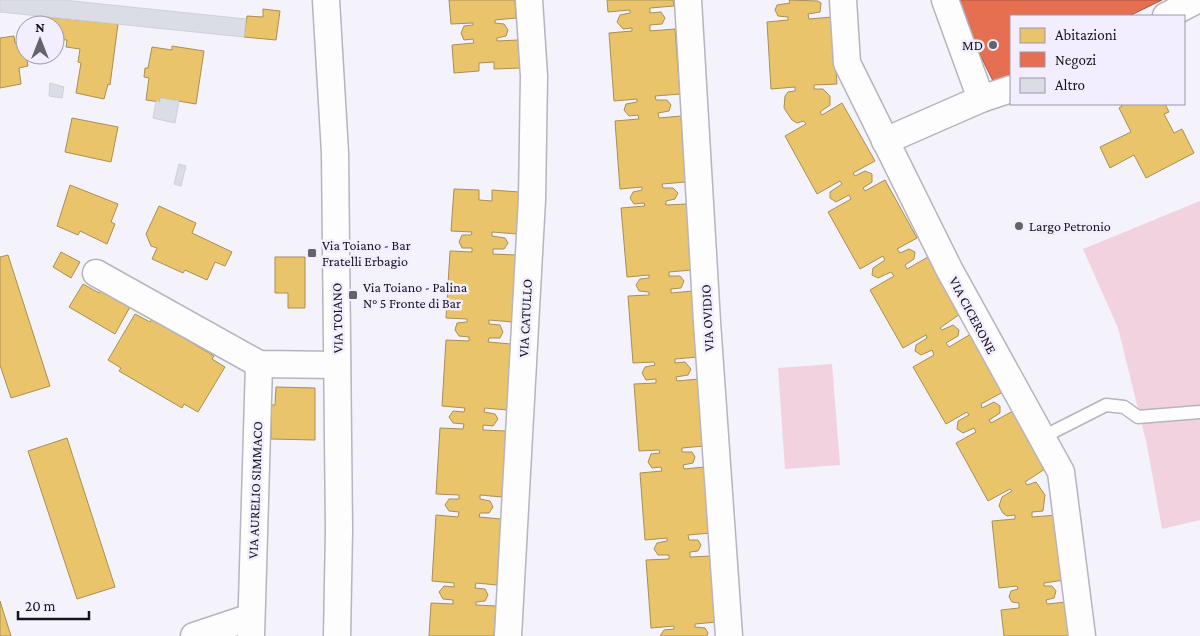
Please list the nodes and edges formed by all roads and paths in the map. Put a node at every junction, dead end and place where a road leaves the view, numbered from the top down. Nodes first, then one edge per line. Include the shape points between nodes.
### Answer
1 (326, 0) edge
2 (529, 0) edge
3 (688, 0) edge
4 (843, 0) edge
5 (944, 0) edge
6 (1197, 0) edge
7 (1168, 15) edge
8 (1010, 89) edge
9 (981, 99) junction
10 (885, 141) junction
11 (96, 273) dead end
12 (259, 364) junction
13 (337, 365) junction
14 (1200, 412) edge
15 (1041, 438) junction
16 (251, 627) edge
17 (194, 636) edge
18 (337, 636) edge
19 (508, 636) edge
20 (729, 636) edge
21 (1082, 636) edge

1 - 13 street, VIA TOIANO via 335,153
2 - 19 street, VIA CATULLO via 534,76 532,199
3 - 20 street, VIA OVIDIO
4 - 10 street, VIA CICERONE via 847,63
5 - 9 street
6 - 7 street
8 - 9 street
9 - 10 street
10 - 15 street, VIA CICERONE via 948,269
11 - 12 street
12 - 13 street
12 - 16 street, VIA AURELIO SIMMACO
13 - 18 street, VIA TOIANO
14 - 15 lane via 1138,417 1124,407 1106,405
15 - 21 street, VIA CICERONE via 1061,472
16 - 17 street, VIA AURELIO SIMMACO

